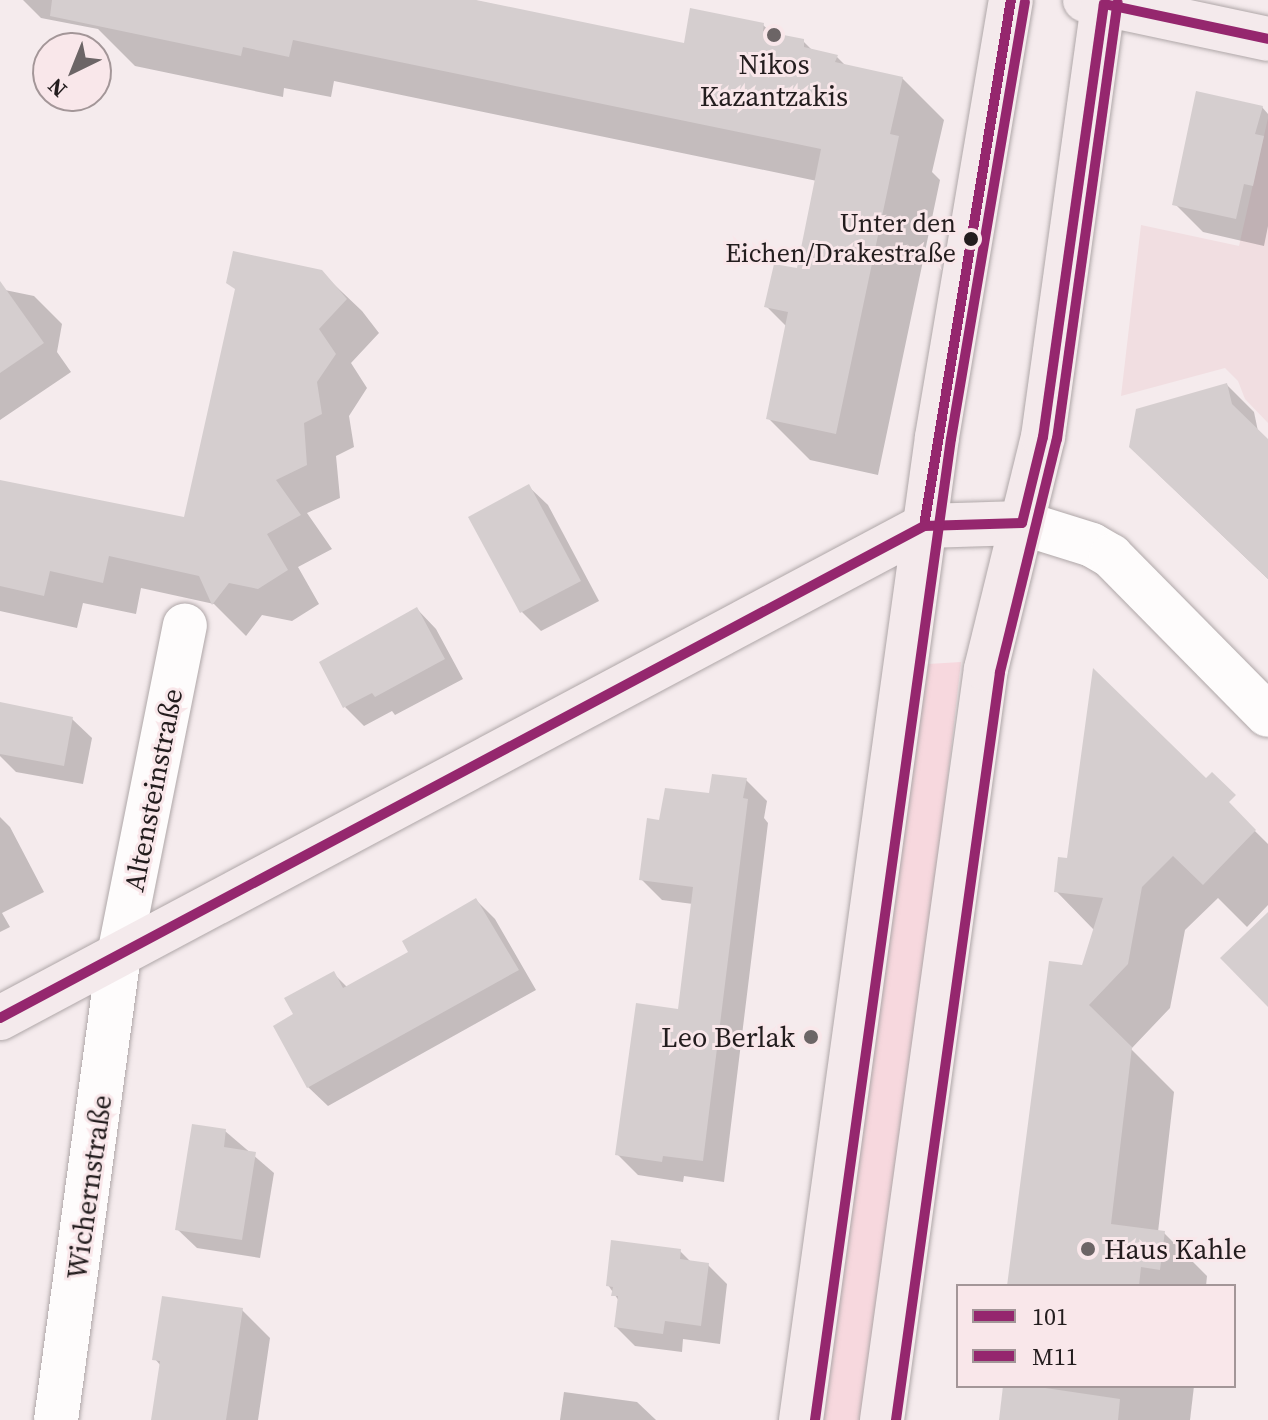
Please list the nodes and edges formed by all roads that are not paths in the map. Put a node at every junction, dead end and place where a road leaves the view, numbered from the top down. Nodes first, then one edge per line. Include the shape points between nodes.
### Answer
1 (1011, 0) edge
2 (1098, 1) edge
3 (1268, 39) edge
4 (1022, 523) junction
5 (924, 526) junction
6 (185, 626) dead end
7 (1268, 715) edge
8 (119, 955) junction
9 (0, 1018) edge
10 (56, 1420) edge
11 (801, 1420) edge
12 (882, 1420) edge

1 - 5 main road
2 - 3 main road
2 - 4 main road via 1043,437
4 - 5 main road
4 - 7 street via 1111,556
4 - 12 main road via 986,669
5 - 8 main road, Altensteinstraße
5 - 11 main road
6 - 8 street, Altensteinstraße
8 - 9 main road, Altensteinstraße
8 - 10 street, Wichernstraße

